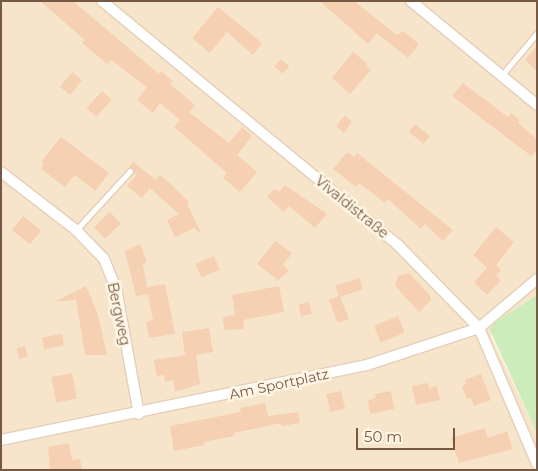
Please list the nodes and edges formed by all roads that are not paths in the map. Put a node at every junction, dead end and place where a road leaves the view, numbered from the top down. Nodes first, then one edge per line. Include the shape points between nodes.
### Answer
1 (102, 1) edge
2 (411, 1) edge
3 (537, 33) edge
4 (501, 76) junction
5 (537, 106) edge
6 (130, 171) dead end
7 (1, 172) edge
8 (76, 230) junction
9 (537, 279) edge
10 (479, 328) junction
11 (139, 414) junction
12 (1, 440) edge
13 (537, 464) edge

1 - 10 street, Vivaldistraße via 398,245
2 - 4 street
3 - 4 lane
4 - 5 street
6 - 8 lane
7 - 8 street, Bergweg
8 - 11 street, Bergweg via 104,259 116,288
9 - 10 street, Am Sportplatz
10 - 11 street, Am Sportplatz via 368,365
10 - 13 street, Vivaldistraße
11 - 12 street, Am Sportplatz

